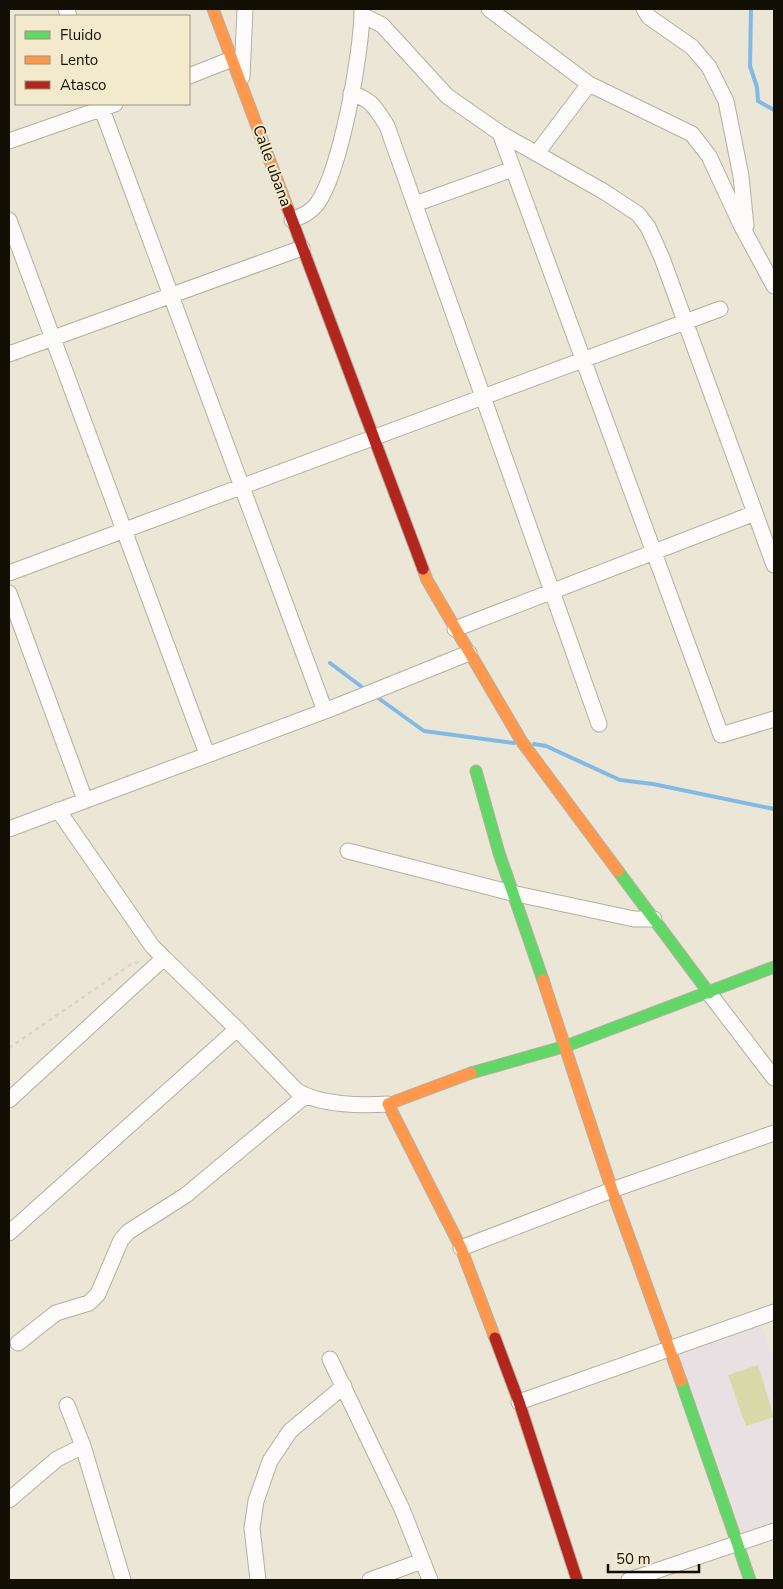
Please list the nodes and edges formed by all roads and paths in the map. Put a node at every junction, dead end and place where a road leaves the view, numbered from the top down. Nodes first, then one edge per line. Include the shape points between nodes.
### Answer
1 (213, 9) edge
2 (245, 9) edge
3 (489, 9) edge
4 (644, 9) edge
5 (362, 13) edge
6 (232, 59) junction
7 (190, 76) edge
8 (241, 84) junction
9 (589, 84) junction
10 (351, 93) junction
11 (106, 105) edge
12 (500, 133) junction
13 (9, 141) edge
14 (537, 153) junction
15 (513, 169) junction
16 (415, 204) junction
17 (9, 220) edge
18 (292, 220) junction
19 (747, 235) junction
20 (302, 248) junction
21 (774, 286) edge
22 (171, 296) junction
23 (720, 309) dead end
24 (686, 322) junction
25 (52, 338) junction
26 (9, 354) edge
27 (583, 359) junction
28 (483, 396) junction
29 (372, 436) junction
30 (242, 486) junction
31 (755, 513) junction
32 (122, 531) junction
33 (654, 552) junction
34 (774, 565) edge
35 (9, 573) edge
36 (552, 591) junction
37 (9, 593) edge
38 (455, 629) junction
39 (469, 653) junction
40 (325, 711) junction
41 (774, 718) edge
42 (599, 724) dead end
43 (207, 754) junction
44 (476, 770) dead end
45 (85, 800) junction
46 (58, 810) junction
47 (9, 829) edge
48 (348, 851) dead end
49 (512, 893) junction
50 (654, 919) junction
51 (164, 958) junction
52 (774, 968) edge
53 (710, 993) junction
54 (237, 1029) junction
55 (566, 1046) junction
56 (9, 1048) edge
57 (774, 1078) edge
58 (305, 1096) junction
59 (9, 1100) edge
60 (388, 1104) junction
61 (774, 1133) edge
62 (612, 1190) junction
63 (9, 1233) edge
64 (461, 1248) junction
65 (774, 1312) edge
66 (18, 1343) dead end
67 (670, 1348) junction
68 (330, 1359) dead end
69 (344, 1386) junction
70 (519, 1402) junction
71 (67, 1405) dead end
72 (83, 1446) junction
73 (9, 1500) edge
74 (774, 1531) edge
75 (736, 1542) junction
76 (422, 1561) junction
77 (123, 1580) edge
78 (258, 1580) edge
79 (370, 1580) edge
80 (430, 1580) edge
81 (577, 1580) edge
82 (629, 1580) edge
83 (750, 1580) edge

1 - 6 street, Calle ubana
2 - 8 street
3 - 9 street
4 - 19 street via 649,17 692,47 709,67 726,101
5 - 10 street
5 - 12 street via 382,25 447,96
6 - 7 street
6 - 8 street, Calle ubana
8 - 18 street, Calle ubana
9 - 14 street
9 - 19 street via 692,134 709,156
10 - 16 street via 374,104 387,126
10 - 18 street via 331,178 308,214
11 - 13 street
11 - 22 street
12 - 14 street
12 - 15 street
14 - 24 street via 638,214 648,227 662,258
15 - 16 street
15 - 27 street
16 - 28 street
17 - 25 street
18 - 20 street, Calle ubana
19 - 21 street
20 - 22 street
20 - 29 street, Calle ubana
22 - 25 street
22 - 30 street
23 - 24 street
24 - 27 street
24 - 31 street
25 - 26 street
25 - 32 street
27 - 28 street
27 - 33 street
28 - 29 street
28 - 36 street
29 - 30 street
29 - 38 street, Calle ubana via 427,580
30 - 32 street
30 - 40 street
31 - 33 street
31 - 34 street
32 - 35 street
32 - 43 street
33 - 36 street
33 - 41 street via 721,735
36 - 38 street
36 - 42 street
37 - 45 street
38 - 39 street, Calle ubana
39 - 40 street
39 - 50 street, Calle ubana via 522,742
40 - 43 street
43 - 45 street
44 - 49 street
45 - 46 street
46 - 47 street
46 - 51 street via 152,946
48 - 49 street
49 - 50 street via 634,919
49 - 55 street
50 - 53 street, Calle ubana
51 - 54 street
51 - 56 path via 133,963
51 - 59 street
52 - 53 street
53 - 55 street
53 - 57 street
54 - 58 street
54 - 63 street
55 - 60 street via 476,1071
55 - 62 street
58 - 60 street via 364,1106
58 - 66 street via 186,1195 128,1232 121,1240 98,1294 89,1303 56,1313
60 - 64 street
61 - 62 street
62 - 64 street
62 - 67 street
64 - 70 street
65 - 67 street
67 - 70 street
67 - 75 street
68 - 69 street
69 - 76 street via 402,1509
69 - 78 street via 290,1430 270,1461 256,1501 252,1528
70 - 81 street
71 - 72 street
72 - 73 street via 57,1458
72 - 77 street
74 - 75 street
75 - 82 street
75 - 83 street
76 - 79 street
76 - 80 street

